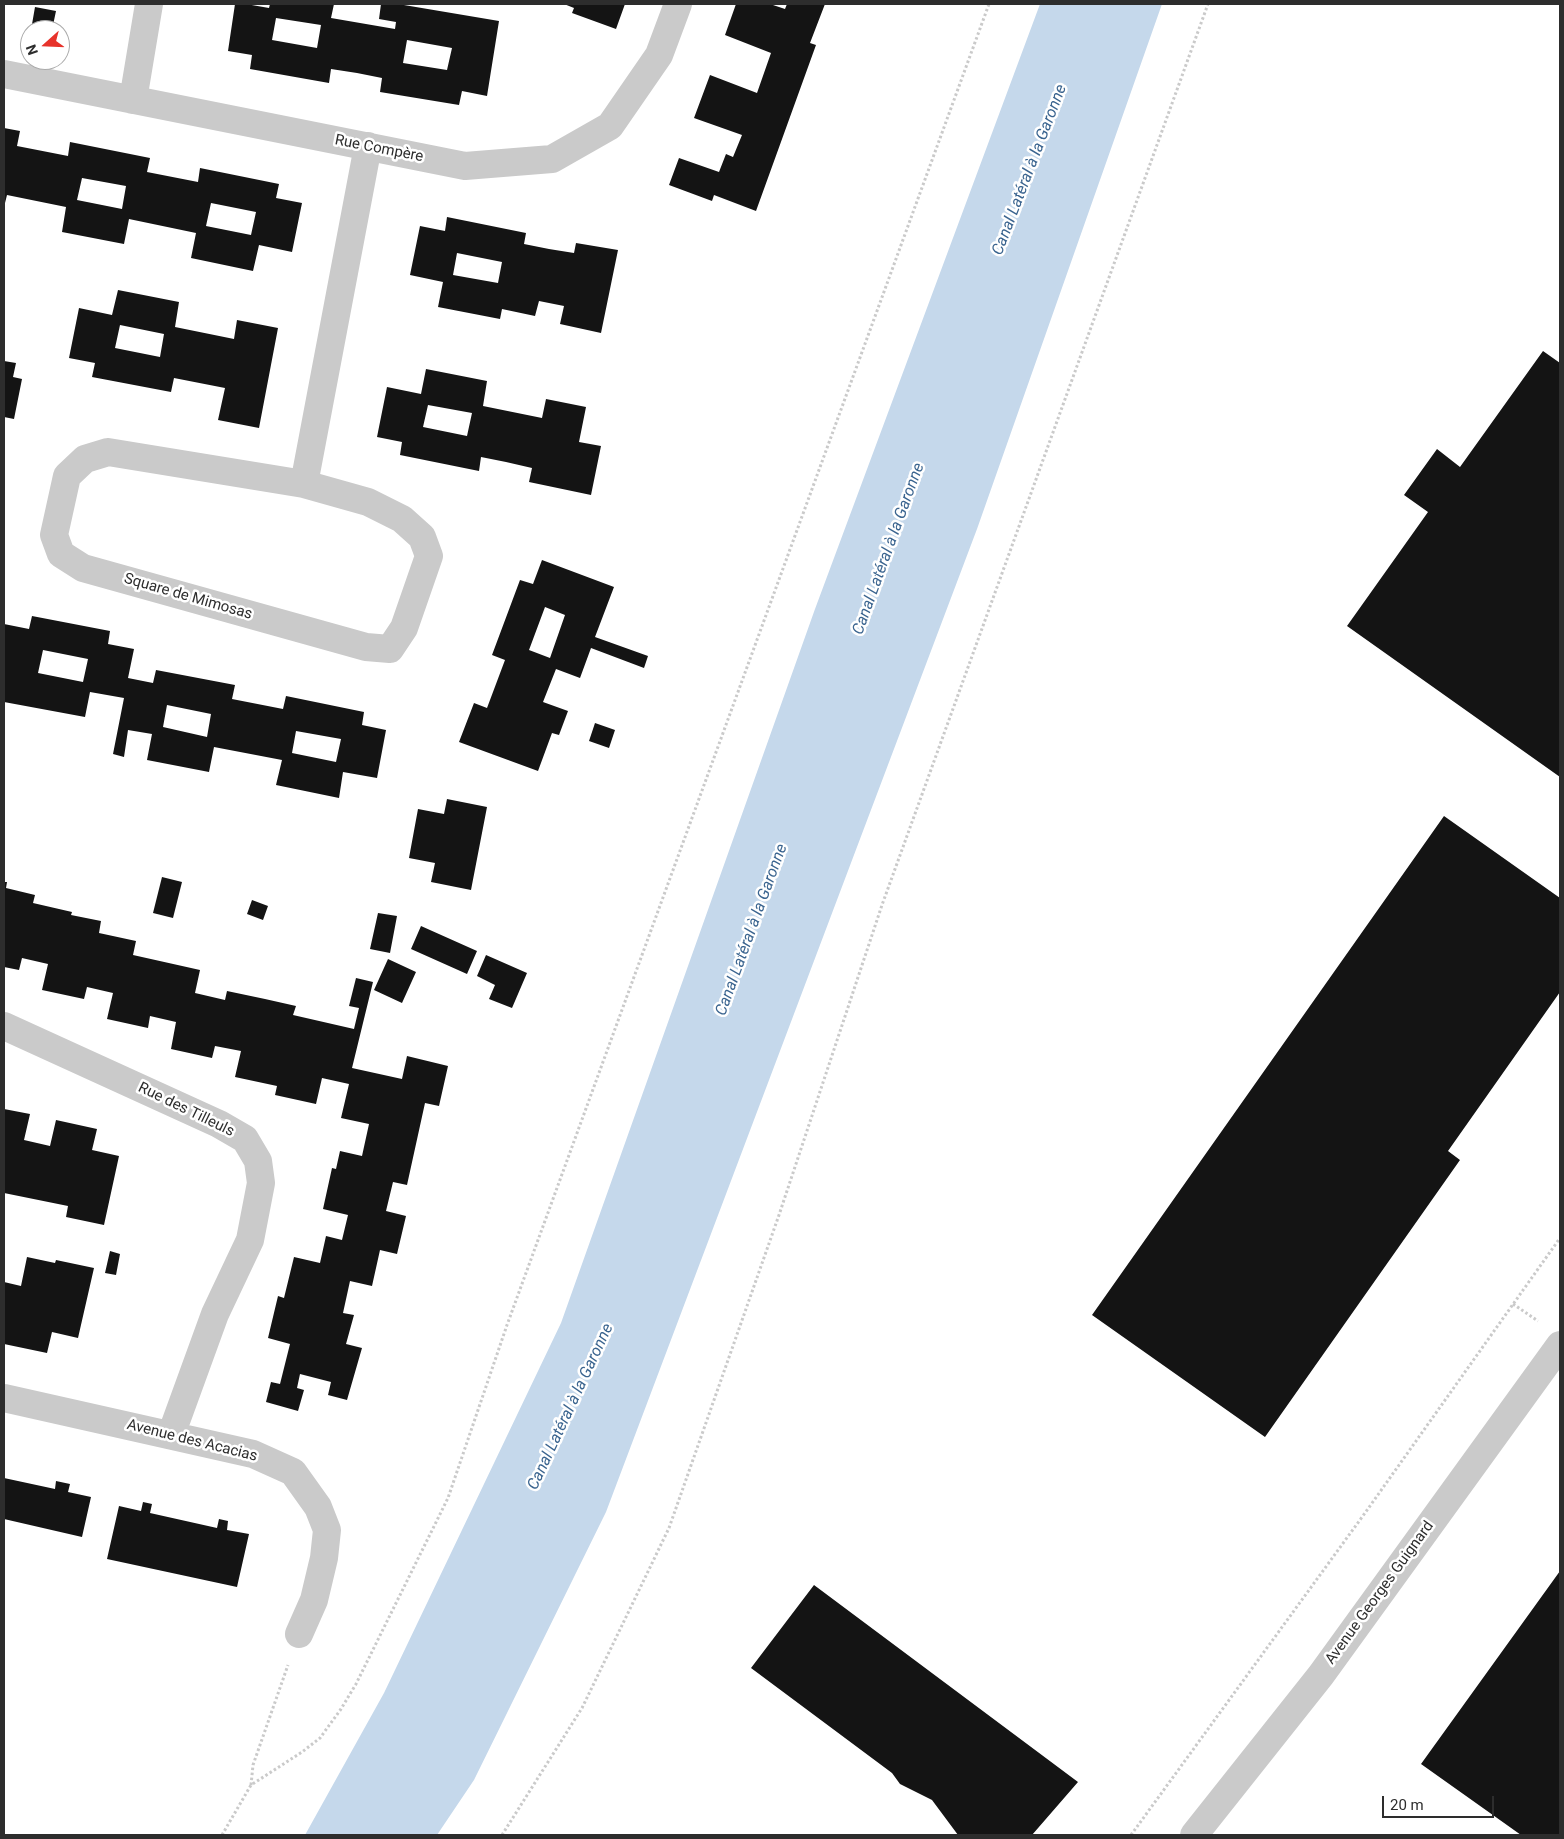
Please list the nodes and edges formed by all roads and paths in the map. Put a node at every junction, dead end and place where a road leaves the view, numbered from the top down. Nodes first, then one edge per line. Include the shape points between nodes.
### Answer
1 (149, 4) edge
2 (678, 4) edge
3 (989, 4) edge
4 (1208, 4) edge
5 (4, 74) edge
6 (133, 100) junction
7 (368, 146) junction
8 (304, 484) junction
9 (4, 1026) edge
10 (1560, 1238) edge
11 (1560, 1345) edge
12 (4, 1398) edge
13 (171, 1435) junction
14 (299, 1634) joint
15 (252, 1786) junction
16 (222, 1835) edge
17 (502, 1835) edge
18 (1131, 1835) edge
19 (1194, 1835) edge

1 - 6 street
2 - 7 street, Rue Compère via 659,56 610,126 552,159 465,166
3 - 15 path via 510,1316 448,1498 341,1710 320,1738
4 - 17 path via 882,905 776,1224 669,1528 582,1708
5 - 6 street, Rue Compère
6 - 7 street, Rue Compère
7 - 8 street
8 - 8 street, Square de Mimosas via 108,452 85,459 68,476 54,535 61,554 83,568 366,647 390,649 404,628 429,556 422,537 402,519 368,502
9 - 13 street, Rue des Tilleuls via 220,1124 245,1139 258,1162 261,1183 250,1240 216,1314
10 - 18 path
11 - 19 street, Avenue Georges Guignard via 1321,1675
12 - 13 street, Avenue des Acacias
13 - 14 street, Avenue des Acacias via 253,1454 293,1472 318,1507 327,1530 324,1558 314,1600
14 - 15 path via 253,1765
15 - 16 path

